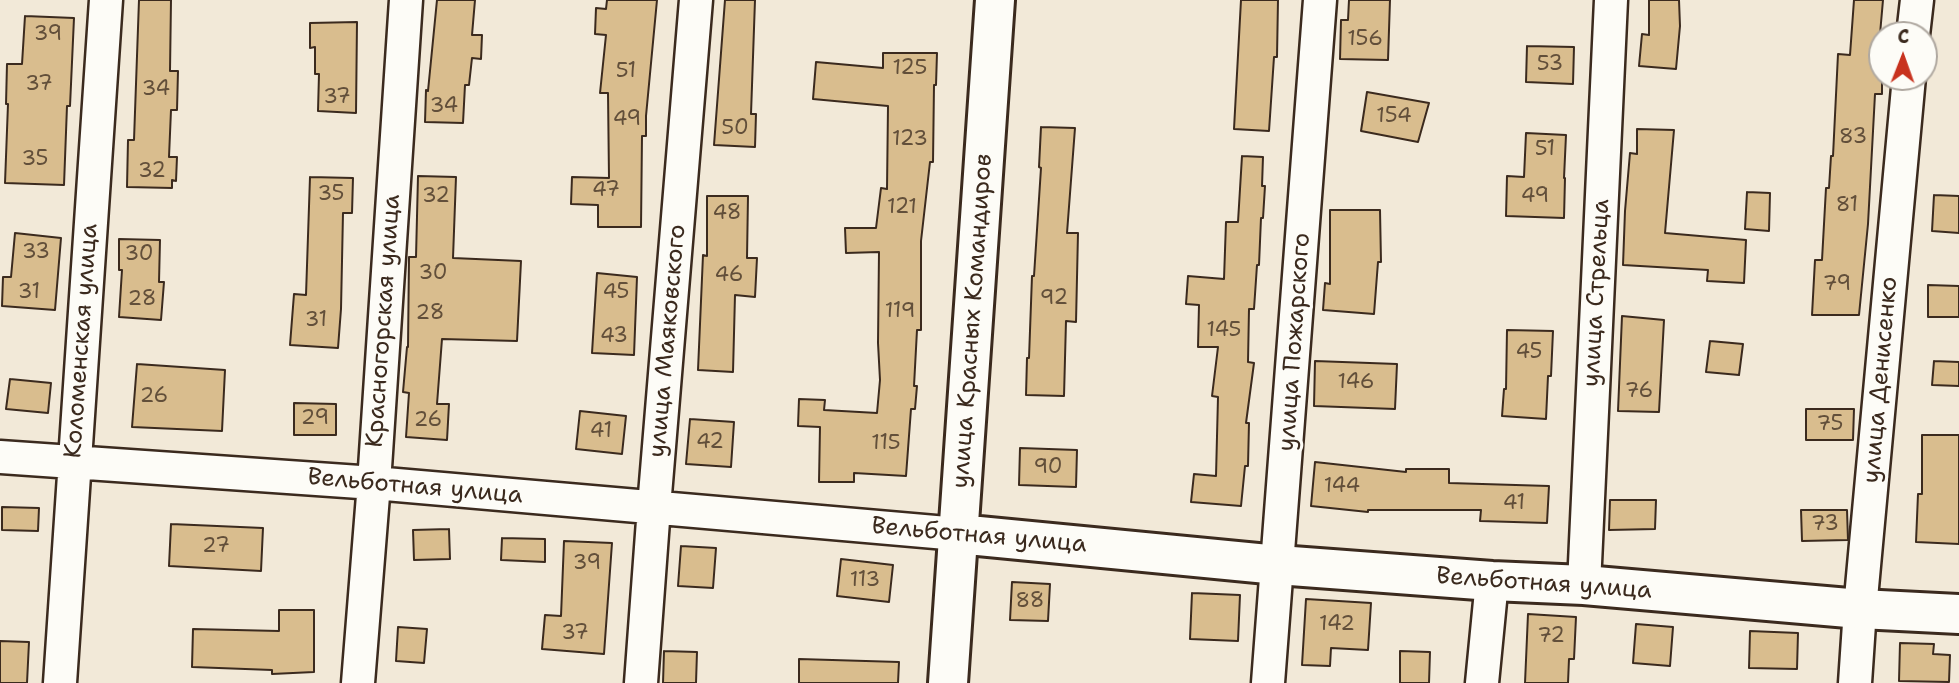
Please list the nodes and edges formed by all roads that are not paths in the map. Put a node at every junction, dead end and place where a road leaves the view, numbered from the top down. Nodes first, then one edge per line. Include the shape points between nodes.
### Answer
1 (106, 0) edge
2 (406, 0) edge
3 (696, 0) edge
4 (995, 0) edge
5 (1320, 0) edge
6 (1611, 0) edge
7 (1917, 0) edge
8 (1915, 21) edge
9 (1908, 91) edge
10 (0, 457) edge
11 (73, 461) junction
12 (374, 483) junction
13 (654, 507) junction
14 (958, 534) junction
15 (1278, 565) junction
16 (1492, 581) junction
17 (1584, 585) junction
18 (1860, 609) junction
19 (1959, 614) edge
20 (60, 683) edge
21 (358, 683) edge
22 (641, 683) edge
23 (948, 683) edge
24 (1268, 683) edge
25 (1482, 683) edge
26 (1854, 683) edge

1 - 11 street, Коломенская улица
2 - 12 street, Красногорская улица
3 - 13 street, улица Маяковского
4 - 14 street, улица Красных Командиров
5 - 15 street, улица Пожарского
6 - 17 street, улица Стрельца
7 - 8 street
9 - 18 street, улица Денисенко
10 - 11 street, Вельботная улица
11 - 12 street, Вельботная улица
11 - 20 street, Коломенская улица
12 - 13 street, Вельботная улица
12 - 21 street, Красногорская улица
13 - 14 street, Вельботная улица
13 - 22 street, улица Маяковского
14 - 15 street, Вельботная улица
14 - 23 street, улица Красных Командиров
15 - 16 street, Вельботная улица
15 - 24 street, улица Пожарского
16 - 17 street, Вельботная улица
16 - 25 street
17 - 18 street, Вельботная улица
18 - 19 street, Вельботная улица
18 - 26 street, улица Денисенко

